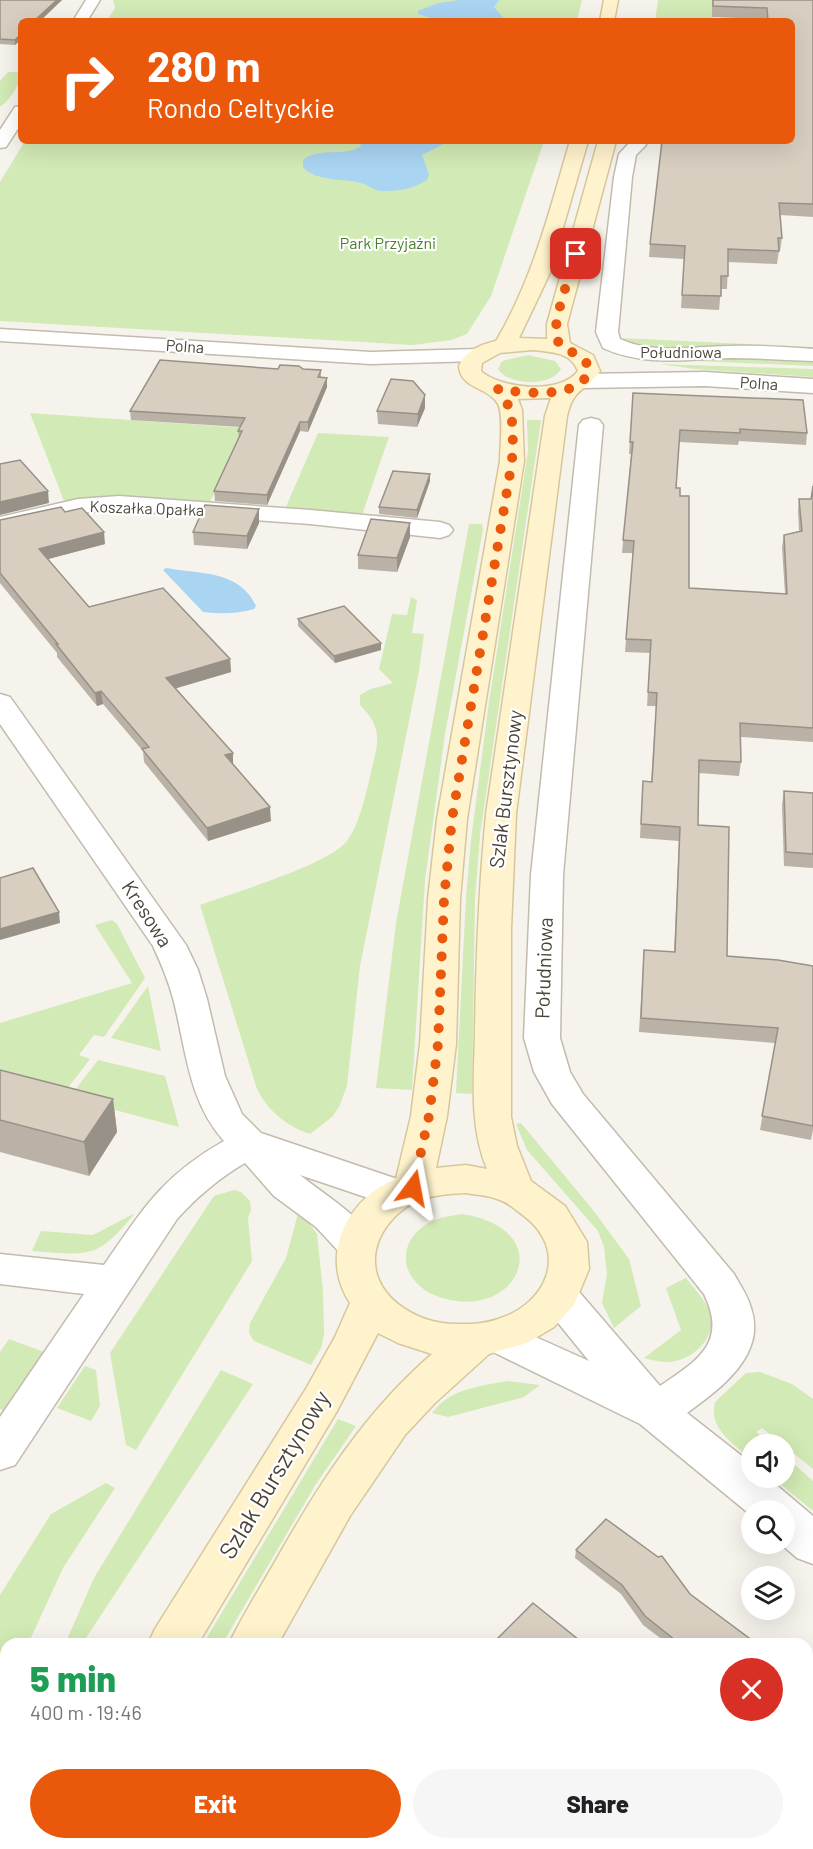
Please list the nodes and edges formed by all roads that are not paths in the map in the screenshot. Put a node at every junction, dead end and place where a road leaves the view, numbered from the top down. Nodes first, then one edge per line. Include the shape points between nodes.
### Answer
1 (93, 0) edge
2 (611, 0) edge
3 (82, 18) edge
4 (608, 18) edge
5 (12, 117) edge
6 (0, 143) edge
7 (578, 144) edge
8 (606, 144) edge
9 (637, 145) dead end
10 (0, 334) edge
11 (503, 346) junction
12 (561, 348) junction
13 (813, 355) edge
14 (483, 373) junction
15 (579, 378) junction
16 (813, 386) edge
17 (591, 425) dead end
18 (0, 524) edge
19 (440, 530) dead end
20 (0, 703) edge
21 (250, 1144) junction
22 (405, 1191) junction
23 (517, 1191) junction
24 (356, 1245) junction
25 (0, 1269) edge
26 (115, 1282) junction
27 (560, 1297) junction
28 (370, 1303) junction
29 (488, 1340) junction
30 (656, 1412) junction
31 (0, 1452) edge
32 (764, 1500) edge
33 (795, 1528) edge
34 (813, 1544) edge
35 (176, 1638) edge
36 (257, 1638) edge

1 - 3 street
2 - 4 main road
5 - 6 street
7 - 11 main road via 534,291
8 - 12 main road via 557,324 556,338
9 - 13 street, Południowa via 628,154 623,177 607,332 611,343 630,351 660,355
10 - 14 street, Polna via 371,358
11 - 12 main road via 533,344
11 - 14 main road
12 - 15 main road via 581,357
14 - 15 main road via 534,394
14 - 22 main road via 505,397 511,410 512,461 452,819 444,899 438,1044 429,1116
15 - 16 street, Polna via 705,379
15 - 23 main road, Szlak Bursztynowy via 559,402 556,416 497,858 493,1117 496,1144
17 - 30 street, Południowa via 547,875 542,1038 545,1059 570,1103 720,1285 736,1321 734,1339 726,1356
18 - 19 street, Koszałka Opałka via 78,506 119,503
20 - 21 street, Kresowa via 169,945 190,999 217,1103
21 - 22 street, Kresowa
21 - 24 street, Kresowa via 288,1186 330,1217
21 - 26 street via 180,1189
22 - 23 main road via 439,1181 466,1179
22 - 24 main road via 379,1207
23 - 27 main road via 543,1208 559,1227 568,1250 568,1274
24 - 28 main road via 359,1284
25 - 26 street
26 - 31 street
27 - 29 main road via 545,1314 524,1328
27 - 30 street
28 - 29 main road via 389,1320 414,1333 442,1341
28 - 35 main road, Szlak Bursztynowy via 322,1399
29 - 30 street
29 - 36 main road via 438,1372 402,1409 359,1464
30 - 32 street
33 - 34 street

